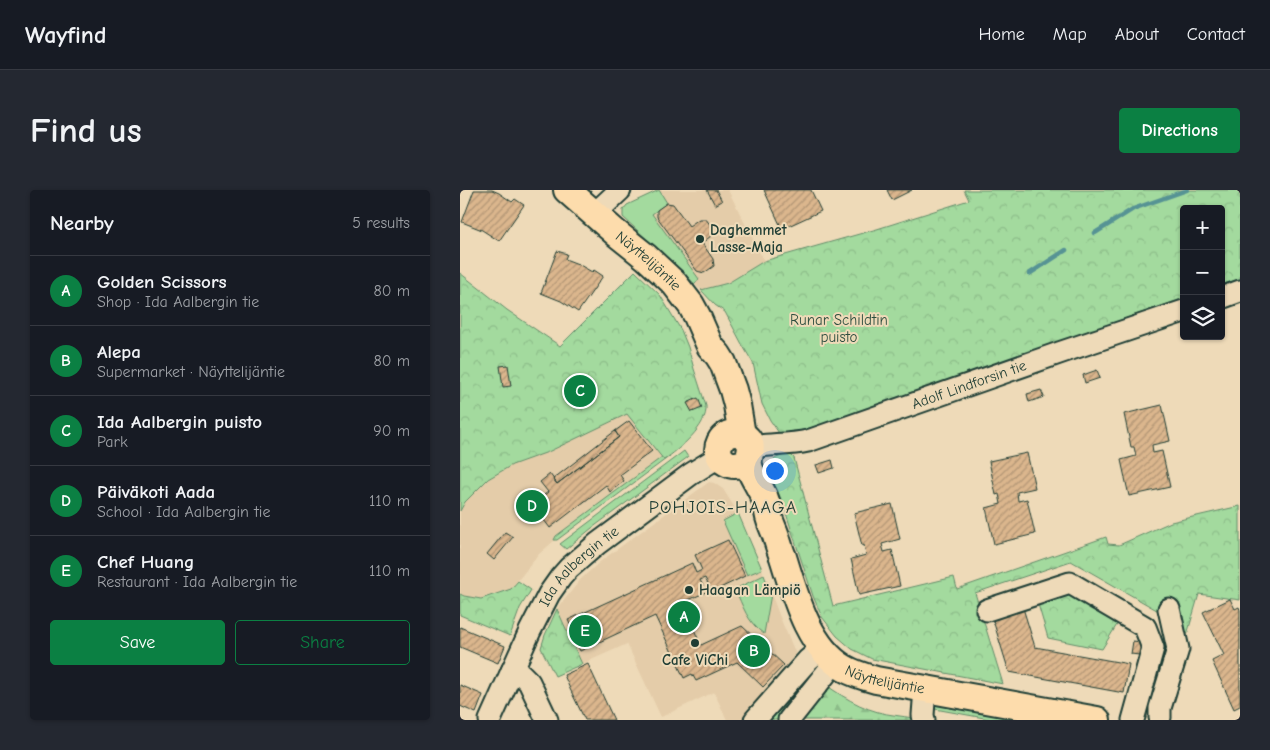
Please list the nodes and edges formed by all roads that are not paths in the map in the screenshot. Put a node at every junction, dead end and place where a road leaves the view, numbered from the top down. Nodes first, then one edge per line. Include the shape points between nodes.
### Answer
1 (567, 190) edge
2 (620, 190) edge
3 (596, 215) junction
4 (1240, 291) edge
5 (1225, 297) edge
6 (1180, 312) edge
7 (736, 449) junction
8 (1169, 609) dead end
9 (987, 610) dead end
10 (828, 656) junction
11 (512, 671) junction
12 (925, 688) junction
13 (1160, 718) dead end
14 (490, 720) edge
15 (547, 720) edge
16 (755, 720) edge
17 (789, 720) edge
18 (924, 720) edge
19 (1093, 720) edge
20 (1133, 720) edge

1 - 3 main road, Näyttelijäntie
2 - 3 street
3 - 7 main road, Näyttelijäntie via 674,284 694,310 710,346 723,363 733,390 737,405
4 - 5 street
6 - 7 street, Adolf Lindforsin tie via 808,441
7 - 10 main road, Näyttelijäntie via 758,509 768,516 797,602
7 - 11 street, Ida Aalbergin tie via 702,466 569,568 549,594
8 - 13 street via 1178,648
9 - 20 street via 1070,583 1145,627 1153,648
10 - 12 main road, Näyttelijäntie via 859,675
10 - 16 street via 808,660
10 - 17 street
11 - 14 street, Ida Aalbergin tie
11 - 15 street via 529,682
12 - 18 street
12 - 19 main road, Näyttelijäntie

